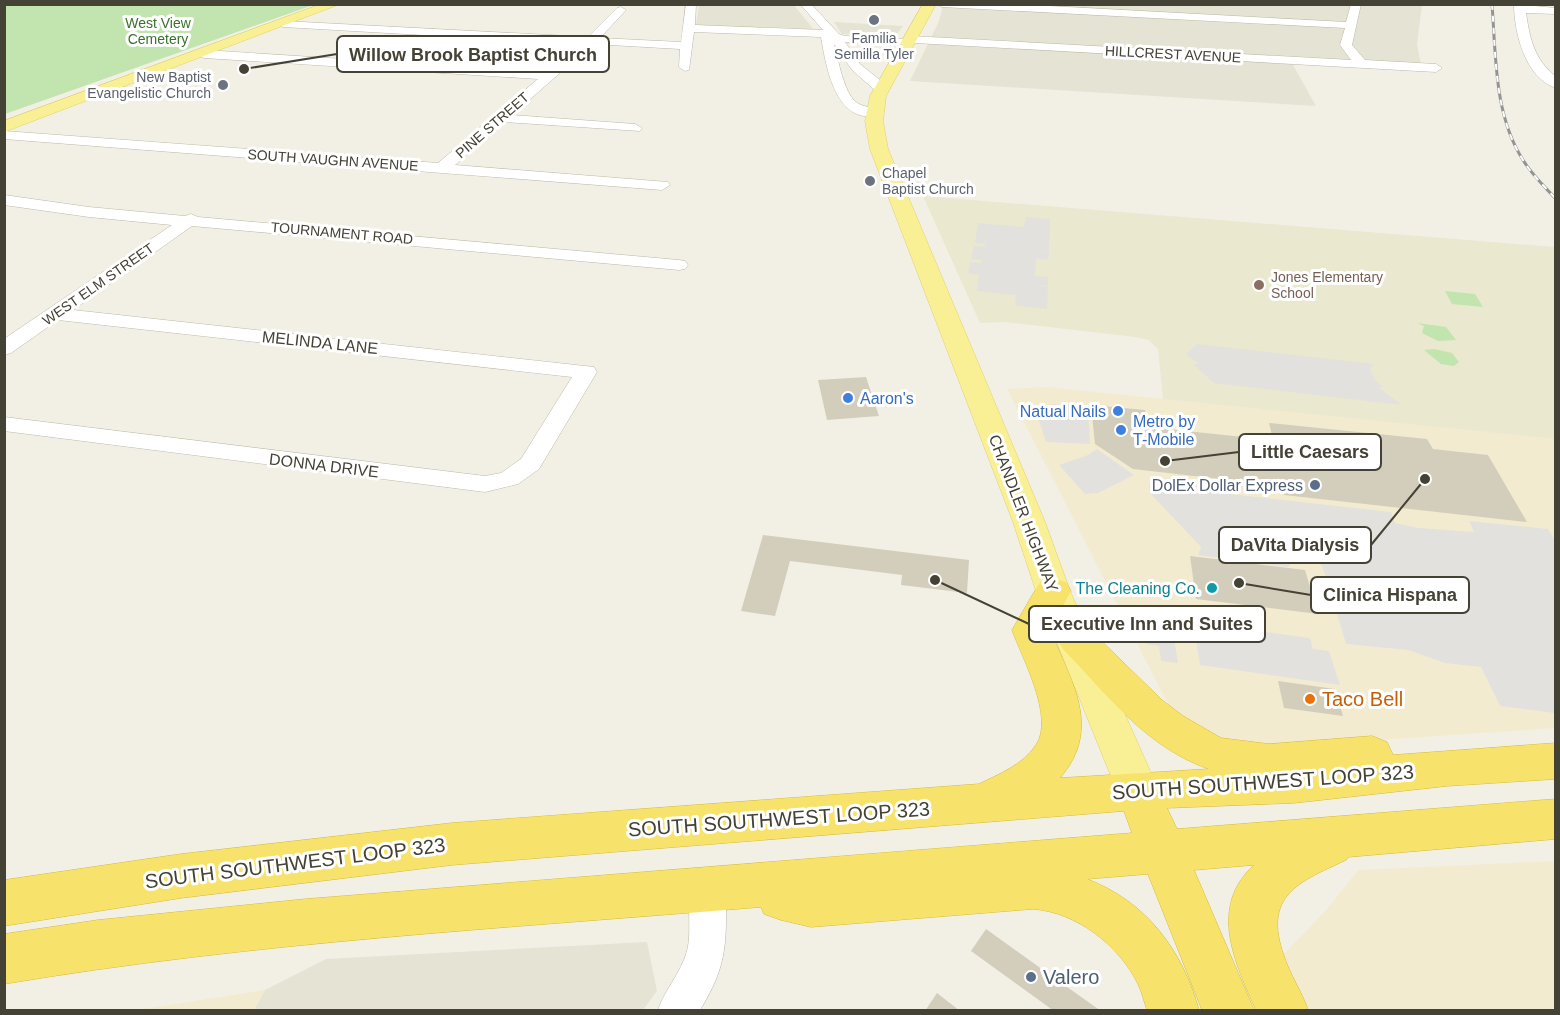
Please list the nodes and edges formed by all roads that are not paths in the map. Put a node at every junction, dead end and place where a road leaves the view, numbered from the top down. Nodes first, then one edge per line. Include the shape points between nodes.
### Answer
1 (334, 4) edge
2 (691, 4) edge
3 (805, 4) edge
4 (930, 4) edge
5 (942, 4) edge
6 (1356, 4) edge
7 (1054, 7) edge
8 (1519, 7) edge
9 (621, 10) dead end
10 (1213, 10) edge
11 (1556, 11) edge
12 (283, 24) junction
13 (1349, 25) junction
14 (690, 28) junction
15 (830, 33) junction
16 (468, 34) junction
17 (590, 41) junction
18 (910, 41) junction
19 (450, 45) dead end
20 (685, 46) junction
21 (204, 54) junction
22 (432, 57) dead end
23 (1362, 64) junction
24 (1535, 64) junction
25 (685, 67) dead end
26 (1556, 67) edge
27 (415, 68) junction
28 (1436, 68) dead end
29 (548, 76) junction
30 (1556, 84) edge
31 (878, 100) junction
32 (501, 118) junction
33 (4, 127) edge
34 (635, 128) dead end
35 (4, 135) edge
36 (442, 168) junction
37 (662, 185) dead end
38 (4, 200) edge
39 (191, 219) junction
40 (679, 265) dead end
41 (55, 314) junction
42 (4, 349) edge
43 (586, 372) joint
44 (4, 424) edge
45 (1053, 591) junction
46 (1076, 639) junction
47 (1556, 762) edge
48 (1447, 768) junction
49 (1138, 791) junction
50 (976, 804) junction
51 (1556, 819) edge
52 (1345, 838) junction
53 (1163, 850) junction
54 (718, 888) junction
55 (4, 903) edge
56 (4, 959) edge
57 (678, 1011) edge
58 (1173, 1011) edge
59 (1228, 1011) edge
60 (1282, 1011) edge

1 - 12 main road
2 - 14 street
3 - 15 street
4 - 18 main road
5 - 7 street
6 - 13 street
7 - 10 street
8 - 11 street
8 - 24 street via 1526,48
9 - 17 street, PINE STREET
10 - 13 street
12 - 16 street
12 - 21 main road
13 - 23 street via 1347,45
14 - 15 street, HILLCREST AVENUE
14 - 20 street
15 - 18 street, HILLCREST AVENUE
15 - 31 street
15 - 31 street via 832,62 848,102 854,107
16 - 17 street
16 - 19 street
17 - 20 street
17 - 29 street, PINE STREET
18 - 23 street, HILLCREST AVENUE
18 - 31 main road
20 - 25 street
21 - 27 street
21 - 33 main road
22 - 27 street
23 - 28 street, HILLCREST AVENUE
24 - 26 street
24 - 30 street
27 - 29 street
29 - 32 street, PINE STREET
31 - 45 main road, CHANDLER HIGHWAY via 879,149
32 - 34 street
32 - 36 street, PINE STREET
35 - 36 street, SOUTH VAUGHN AVENUE
36 - 37 street, SOUTH VAUGHN AVENUE
38 - 39 street, TOURNAMENT ROAD via 89,212
39 - 40 street, TOURNAMENT ROAD
39 - 41 street, WEST ELM STREET
41 - 42 street, WEST ELM STREET
41 - 43 street, MELINDA LANE
43 - 44 street, DONNA DRIVE via 530,464 520,474 495,483
45 - 46 main road, CHANDLER HIGHWAY
45 - 50 highway via 1031,630 1061,713 1062,732 1056,748 1037,773 1008,792
46 - 48 highway via 1157,718 1185,739 1222,757 1259,761 1383,753
46 - 49 main road, CHANDLER HIGHWAY
47 - 48 highway, SOUTH SOUTHWEST LOOP 323
48 - 49 highway, SOUTH SOUTHWEST LOOP 323 via 1294,784
49 - 50 highway, SOUTH SOUTHWEST LOOP 323
49 - 53 highway, CHANDLER HIGHWAY
50 - 55 highway, SOUTH SOUTHWEST LOOP 323 via 440,845 181,876
51 - 52 highway
52 - 53 highway
52 - 60 highway via 1279,872 1268,882 1253,911 1254,945
53 - 54 highway
53 - 59 highway, CHANDLER HIGHWAY
54 - 56 highway via 306,922 98,944
54 - 57 street via 699,977
54 - 58 highway via 811,904 1025,888 1062,892 1096,908 1134,939 1152,960

